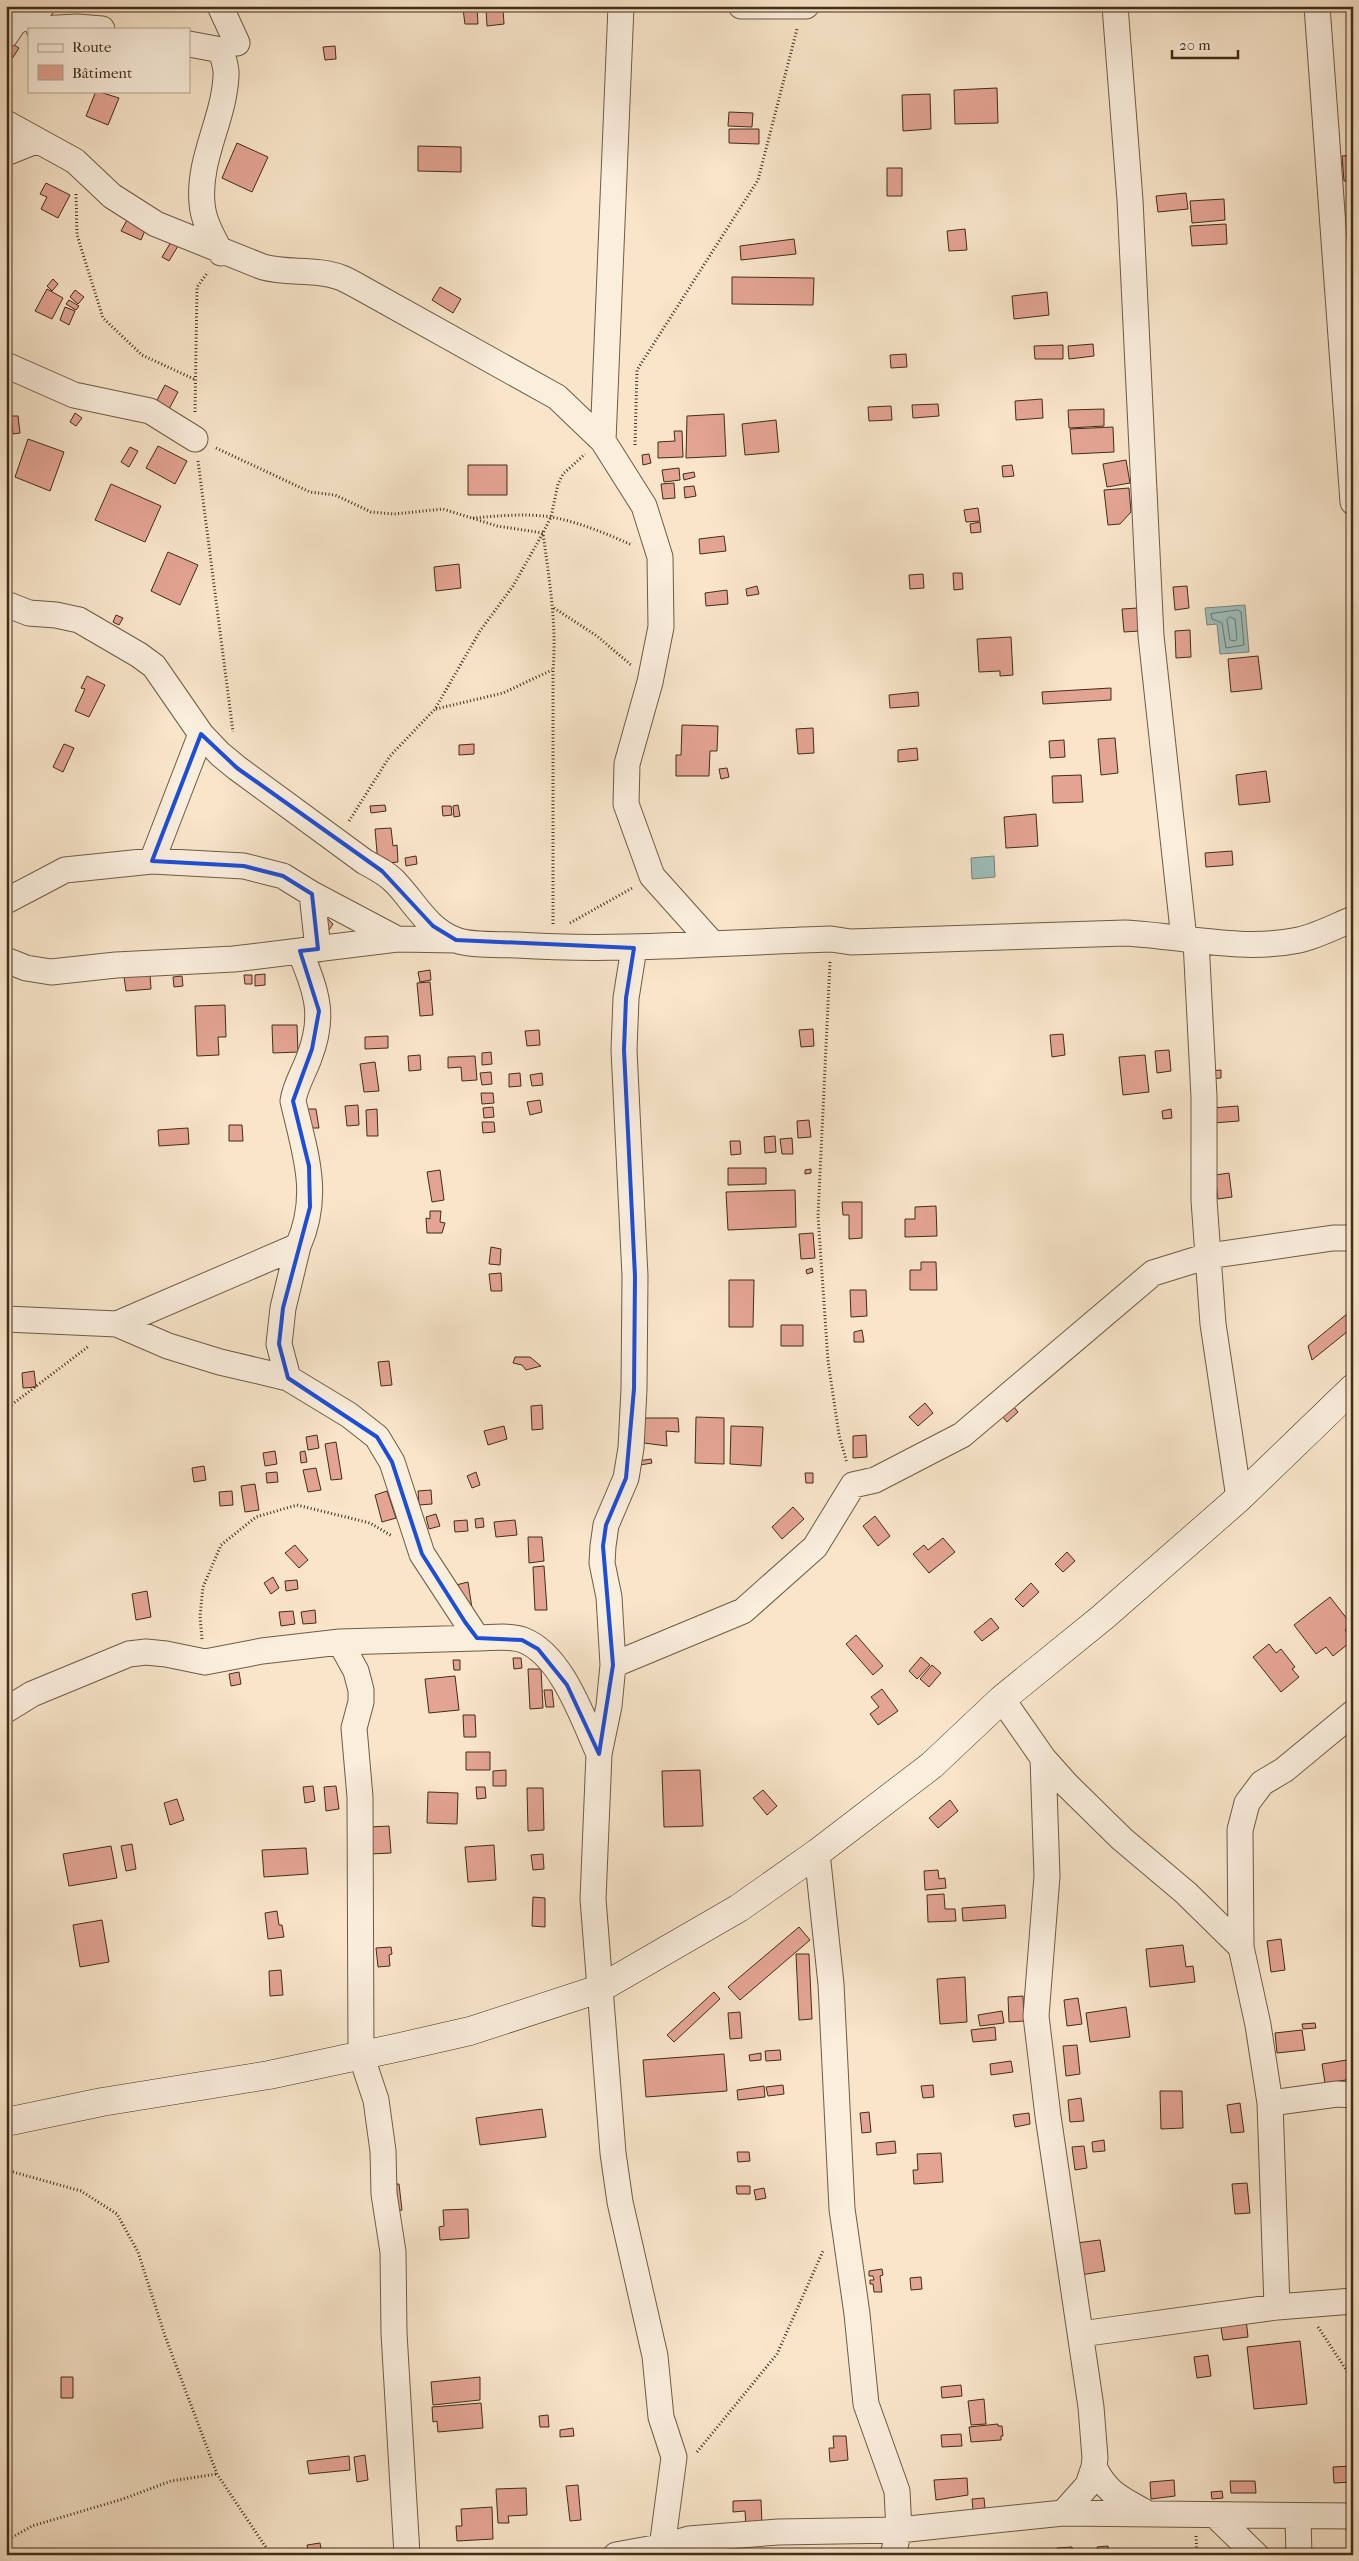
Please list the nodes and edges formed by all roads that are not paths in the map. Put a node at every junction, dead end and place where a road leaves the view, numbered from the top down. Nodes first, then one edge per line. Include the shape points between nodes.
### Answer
1 (42, 6) edge
2 (220, 6) edge
3 (621, 6) edge
4 (741, 6) edge
5 (1115, 6) edge
6 (1317, 6) edge
7 (804, 7) edge
8 (20, 26) edge
9 (90, 28) edge
10 (237, 43) dead end
11 (190, 44) edge
12 (6, 123) edge
13 (36, 141) junction
14 (6, 153) edge
15 (221, 252) junction
16 (6, 365) edge
17 (195, 439) road end
18 (603, 441) junction
19 (1353, 502) edge
20 (6, 604) edge
21 (201, 734) junction
22 (152, 861) junction
23 (312, 894) junction
24 (6, 901) edge
25 (1353, 919) edge
26 (397, 939) junction
27 (456, 940) junction
28 (1190, 940) junction
29 (712, 943) junction
30 (634, 948) junction
31 (309, 950) junction
32 (6, 960) edge
33 (1353, 1238) edge
34 (298, 1246) junction
35 (1208, 1256) junction
36 (6, 1319) edge
37 (117, 1324) junction
38 (288, 1378) junction
39 (1353, 1388) edge
40 (1239, 1498) junction
41 (477, 1638) junction
42 (340, 1642) junction
43 (613, 1666) junction
44 (1002, 1699) junction
45 (6, 1710) edge
46 (1353, 1712) edge
47 (600, 1754) junction
48 (1043, 1758) junction
49 (818, 1853) junction
50 (1241, 1948) junction
51 (599, 1989) junction
52 (361, 2055) junction
53 (1353, 2095) edge
54 (1270, 2103) junction
55 (6, 2122) edge
56 (1353, 2301) edge
57 (1277, 2307) junction
58 (1081, 2334) junction
59 (1094, 2468) junction
60 (1063, 2513) junction
61 (1148, 2514) junction
62 (1215, 2515) junction
63 (1353, 2516) edge
64 (1298, 2518) junction
65 (899, 2530) junction
66 (661, 2551) edge
67 (407, 2555) edge
68 (616, 2555) edge
69 (893, 2555) edge
70 (1256, 2555) edge
71 (1299, 2555) edge

1 - 8 street
2 - 10 street
3 - 18 street
4 - 7 street
5 - 28 street via 1130,200 1152,636
6 - 19 street
8 - 9 street
11 - 15 street via 221,50 227,74 201,183 208,228
12 - 13 street
13 - 14 street
13 - 15 street via 75,161 112,196 156,224
15 - 18 street via 278,271 341,277 557,397
16 - 17 street via 74,396 150,412
18 - 29 street via 644,506 660,557 661,627 650,682 627,764 626,804 652,876
20 - 21 street via 24,612 79,620 139,656 154,666
21 - 22 street
21 - 27 street via 237,768 382,871 433,926
22 - 23 street via 244,866 283,876
22 - 24 street via 65,870
23 - 26 street
23 - 31 street
25 - 28 street via 1300,940 1232,945
26 - 27 street
26 - 31 street
27 - 30 street via 557,937
28 - 29 street via 1163,935 1124,934
28 - 35 street via 1204,1097 1204,1200
29 - 30 street
30 - 43 street via 626,998 624,1050 635,1276 631,1448 626,1478 606,1524 602,1563 609,1598
31 - 32 street via 234,959 51,972 26,968
31 - 34 street via 318,1011 312,1049 293,1101 309,1166 310,1207
33 - 35 street
34 - 37 street
34 - 38 street via 283,1308 279,1344
35 - 40 street via 1213,1324
35 - 43 street via 1153,1273 962,1435 875,1480 853,1486 815,1547 743,1611
36 - 37 street
37 - 38 street via 194,1354
38 - 41 street via 377,1437 392,1462 422,1554
39 - 40 street
40 - 44 street via 1103,1617
41 - 42 street
41 - 47 street via 522,1640 538,1649 567,1685
42 - 45 street via 262,1651 205,1662 146,1652 129,1654 32,1694
42 - 52 street via 356,1671 361,1690 354,1728 360,1797
43 - 47 street
44 - 48 street
44 - 49 street via 932,1765
46 - 50 street via 1284,1770 1262,1783 1247,1803 1240,1830
47 - 51 street via 593,1899
48 - 50 street via 1122,1839 1186,1893
48 - 58 street via 1047,1876 1036,2016
49 - 51 street via 739,1908
49 - 65 street via 831,1984 842,2209 866,2404 897,2491
50 - 54 street via 1258,2025
51 - 52 street via 470,2031
51 - 66 street via 620,2202 655,2356 660,2417 674,2458
52 - 55 street via 269,2076 102,2102
52 - 67 street via 376,2100 393,2252 394,2332
53 - 54 street via 1337,2094
54 - 57 street
56 - 57 street
57 - 58 street
58 - 59 street via 1091,2407
59 - 60 street via 1085,2489
59 - 61 street via 1109,2490
60 - 61 street
60 - 65 street
61 - 62 street
62 - 64 street
62 - 70 street
63 - 64 street
64 - 71 street
65 - 66 street via 720,2536 689,2539
65 - 69 street
66 - 68 street

